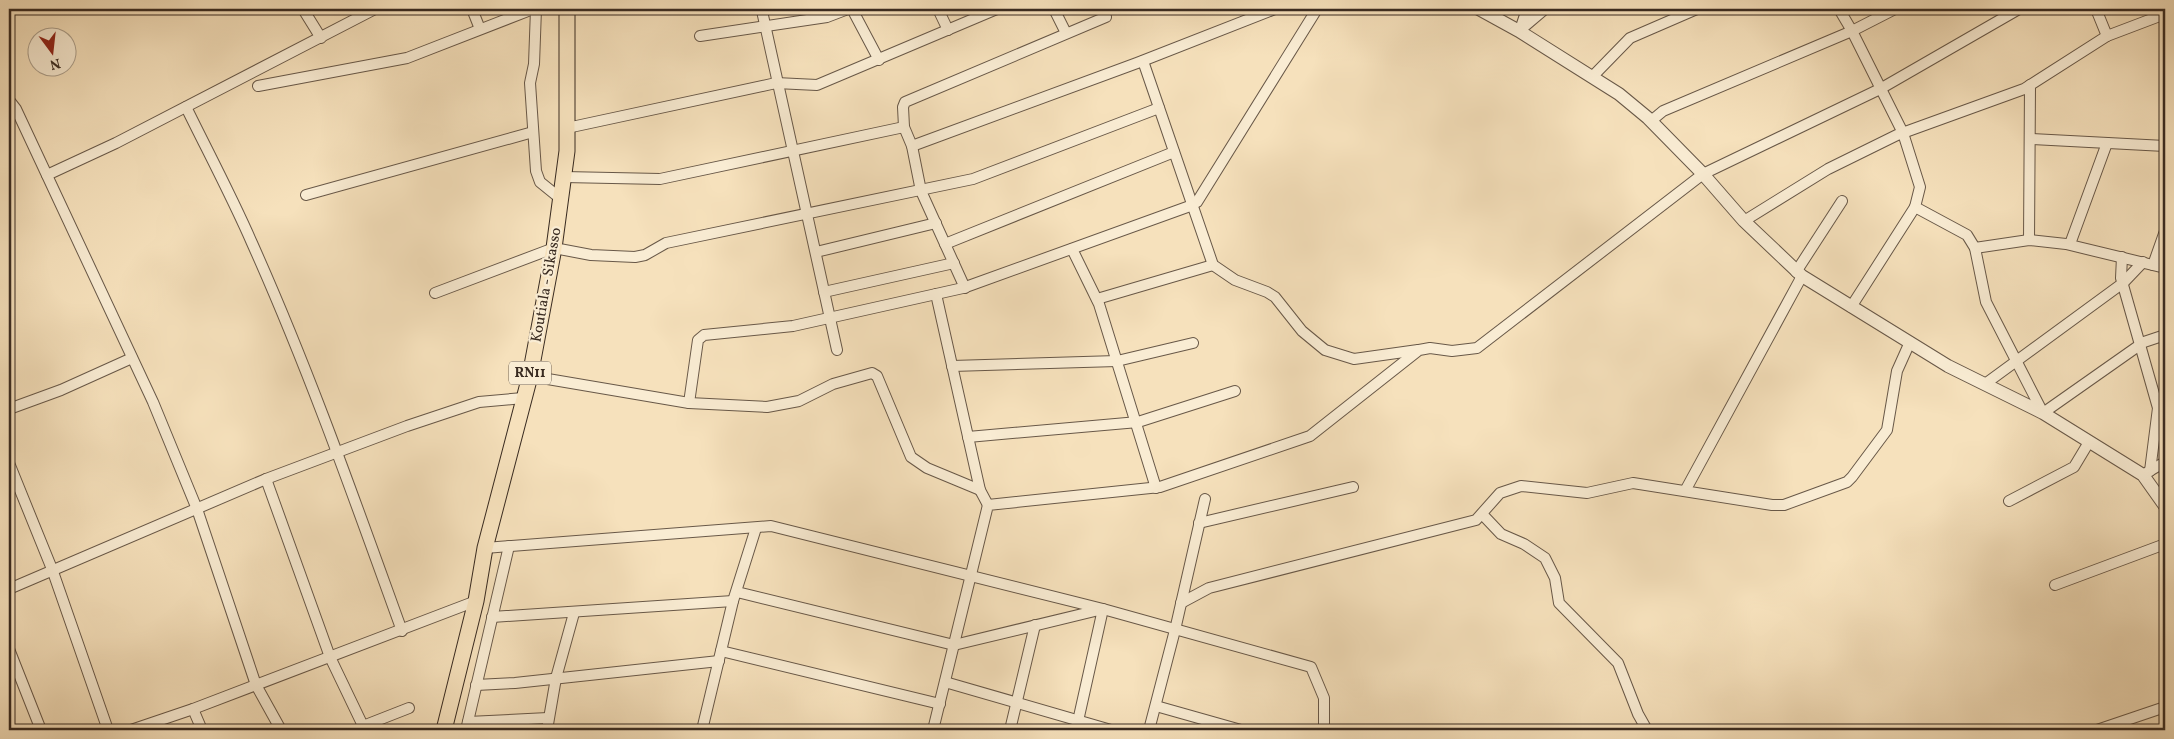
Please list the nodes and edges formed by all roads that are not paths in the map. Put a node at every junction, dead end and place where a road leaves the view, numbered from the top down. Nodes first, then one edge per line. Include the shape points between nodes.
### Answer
1 (303, 9) edge
2 (375, 9) edge
3 (472, 9) edge
4 (534, 9) edge
5 (566, 9) edge
6 (850, 9) edge
7 (938, 9) edge
8 (997, 9) edge
9 (1054, 9) edge
10 (1276, 9) edge
11 (1317, 9) edge
12 (1479, 9) edge
13 (1527, 9) edge
14 (1545, 9) edge
15 (1697, 9) edge
16 (1839, 9) edge
17 (1895, 9) edge
18 (2019, 9) edge
19 (2096, 9) edge
20 (762, 11) dead end
21 (2165, 14) edge
22 (1106, 17) dead end
23 (766, 27) junction
24 (480, 29) junction
25 (948, 30) junction
26 (1519, 31) junction
27 (1852, 31) junction
28 (1066, 33) junction
29 (700, 36) dead end
30 (2107, 36) junction
31 (321, 38) junction
32 (879, 60) junction
33 (1143, 61) junction
34 (1592, 77) junction
35 (778, 83) junction
36 (2030, 85) junction
37 (258, 86) dead end
38 (1880, 89) junction
39 (9, 100) edge
40 (186, 107) junction
41 (1159, 108) junction
42 (1651, 121) junction
43 (904, 127) junction
44 (567, 128) junction
45 (533, 132) junction
46 (1903, 133) junction
47 (2030, 139) junction
48 (2106, 143) junction
49 (912, 146) junction
50 (2165, 146) edge
51 (793, 151) junction
52 (1174, 152) junction
53 (1703, 174) junction
54 (47, 175) junction
55 (564, 176) junction
56 (921, 191) junction
57 (306, 195) dead end
58 (561, 199) junction
59 (1842, 201) dead end
60 (1192, 205) junction
61 (1915, 207) junction
62 (807, 215) junction
63 (1744, 221) junction
64 (936, 223) junction
65 (2165, 231) edge
66 (2029, 240) junction
67 (945, 244) junction
68 (2070, 244) junction
69 (554, 248) junction
70 (1975, 248) junction
71 (1072, 249) junction
72 (816, 252) junction
73 (2122, 257) junction
74 (954, 263) junction
75 (2148, 263) junction
76 (1213, 265) junction
77 (2165, 268) edge
78 (1799, 274) junction
79 (2123, 283) junction
80 (965, 288) junction
81 (824, 292) junction
82 (435, 294) dead end
83 (936, 294) junction
84 (1097, 299) junction
85 (1852, 307) junction
86 (830, 318) junction
87 (2165, 335) edge
88 (1910, 342) junction
89 (1193, 343) dead end
90 (2140, 345) junction
91 (837, 350) dead end
92 (1419, 350) junction
93 (132, 358) junction
94 (1117, 361) junction
95 (2016, 361) junction
96 (952, 366) junction
97 (530, 376) junction
98 (1985, 384) junction
99 (1234, 391) dead end
100 (523, 398) junction
101 (689, 402) junction
102 (9, 409) edge
103 (2043, 413) junction
104 (1136, 422) junction
105 (968, 437) junction
106 (2089, 442) junction
107 (337, 453) junction
108 (2165, 462) edge
109 (9, 463) edge
110 (2147, 473) junction
111 (266, 479) junction
112 (1353, 487) dead end
113 (1156, 488) junction
114 (980, 490) junction
115 (1685, 491) junction
116 (1205, 499) dead end
117 (2009, 501) dead end
118 (988, 505) junction
119 (2165, 506) edge
120 (197, 509) junction
121 (1482, 514) junction
122 (1199, 523) junction
123 (756, 528) junction
124 (2165, 544) edge
125 (509, 546) junction
126 (485, 548) junction
127 (52, 569) junction
128 (971, 577) junction
129 (2055, 585) dead end
130 (9, 589) edge
131 (735, 597) junction
132 (476, 601) junction
133 (1182, 603) junction
134 (1102, 608) junction
135 (574, 613) junction
136 (492, 617) junction
137 (1035, 625) junction
138 (1175, 630) junction
139 (402, 631) junction
140 (954, 645) junction
141 (9, 649) edge
142 (720, 656) junction
143 (330, 657) junction
144 (556, 678) junction
145 (945, 682) junction
146 (256, 685) junction
147 (476, 685) junction
148 (1017, 702) junction
149 (940, 704) junction
150 (1156, 706) junction
151 (2165, 707) edge
152 (409, 708) dead end
153 (193, 710) junction
154 (548, 718) junction
155 (1077, 725) edge
156 (467, 726) edge
157 (364, 728) edge
158 (41, 730) edge
159 (108, 730) edge
160 (131, 730) edge
161 (202, 730) edge
162 (281, 730) edge
163 (444, 730) edge
164 (547, 730) edge
165 (702, 730) edge
166 (934, 730) edge
167 (1010, 730) edge
168 (1112, 730) edge
169 (1149, 730) edge
170 (1242, 730) edge
171 (1324, 730) edge
172 (1647, 730) edge
173 (2097, 730) edge

1 - 31 street
2 - 31 street
3 - 24 street
4 - 24 street
4 - 45 street via 534,64 530,83
5 - 44 main road, Koutiala - Sikasso / RN11
6 - 23 street via 827,17
6 - 32 street
7 - 25 street
8 - 25 street
9 - 28 street
10 - 33 street
11 - 60 street via 1197,202
12 - 26 street
13 - 26 street
14 - 26 street
15 - 34 street via 1630,38
16 - 27 street
17 - 27 street
18 - 38 street
19 - 30 street
20 - 23 street
21 - 30 street
22 - 28 street
23 - 29 street
23 - 35 street
24 - 37 street via 407,58
25 - 32 street
26 - 34 street
27 - 38 street
27 - 42 street via 1663,111
28 - 43 street via 905,102
30 - 36 street
31 - 40 street
32 - 35 street via 818,85
33 - 41 street
33 - 49 street
34 - 42 street via 1619,94
35 - 44 street
35 - 51 street
36 - 46 street
36 - 47 street
38 - 46 street
38 - 53 street
39 - 54 street
40 - 54 street
40 - 107 street via 251,242
41 - 52 street
41 - 56 street via 972,179
42 - 53 street
43 - 49 street
43 - 51 street
44 - 55 main road, Koutiala - Sikasso / RN11
45 - 57 street
45 - 58 street via 539,180
46 - 61 street via 1920,187
46 - 63 street via 1828,169
47 - 48 street
47 - 66 street
48 - 50 street
48 - 68 street
49 - 56 street
51 - 55 street via 660,179
51 - 62 street
52 - 60 street
52 - 67 street
53 - 63 street
53 - 92 street via 1477,348
54 - 93 street
55 - 58 main road, Koutiala - Sikasso / RN11
56 - 62 street
56 - 64 street
58 - 69 main road, Koutiala - Sikasso / RN11
59 - 78 street
60 - 71 street
60 - 76 street
61 - 70 street via 1968,235
61 - 85 street
62 - 69 street via 666,243 635,258
62 - 72 street
63 - 78 street
64 - 67 street
64 - 72 street
65 - 75 street
66 - 68 street
66 - 70 street
67 - 74 street
68 - 73 street
69 - 82 street
69 - 97 main road, Koutiala - Sikasso / RN11
70 - 95 street via 1986,302
71 - 80 street
71 - 84 street
72 - 81 street
73 - 75 street
73 - 79 street
74 - 80 street
74 - 81 street
75 - 77 street
75 - 79 street
76 - 84 street
76 - 92 street via 1235,280 1275,297 1302,331 1325,350 1354,359
78 - 85 street
78 - 115 street
79 - 90 street
79 - 95 street
80 - 83 street
81 - 86 street
83 - 86 street
83 - 96 street
84 - 94 street
85 - 88 street
86 - 91 street
86 - 101 street via 793,326 704,336 698,340
87 - 90 street
88 - 98 street
88 - 115 street via 1897,371 1887,430 1847,482 1784,505
89 - 94 street
90 - 103 street
90 - 110 street via 2158,408
92 - 113 street via 1310,436
93 - 102 street
93 - 120 street
94 - 96 street
94 - 104 street
95 - 98 street
95 - 103 street
96 - 105 street
97 - 100 main road, Koutiala - Sikasso / RN11
97 - 101 street
98 - 103 street
99 - 104 street
100 - 107 street via 479,402
100 - 126 main road, Koutiala - Sikasso / RN11
101 - 114 street via 767,407 799,401 833,384 872,373 877,376 911,457 927,468
103 - 106 street
104 - 105 street
104 - 113 street
105 - 114 street
106 - 110 street
106 - 117 street via 2074,468
107 - 111 street
107 - 139 street
108 - 110 street
109 - 127 street
110 - 119 street
111 - 120 street
111 - 143 street
112 - 122 street
113 - 118 street
114 - 118 street
115 - 121 street via 1633,483 1586,492 1521,486 1500,493
116 - 122 street
118 - 128 street
120 - 127 street
120 - 146 street
121 - 133 street via 1476,520 1209,588
121 - 172 street via 1502,534 1545,558 1555,578 1558,603 1618,663
122 - 133 street
123 - 125 street
123 - 128 street via 770,526
123 - 131 street
124 - 129 street
125 - 126 street
125 - 136 street
126 - 132 main road, Koutiala - Sikasso / RN11
127 - 130 street
127 - 159 street
128 - 134 street
128 - 140 street
131 - 135 street
131 - 140 street
131 - 142 street
132 - 139 street
132 - 163 main road, Koutiala - Sikasso / RN11
133 - 138 street
134 - 137 street
134 - 138 street
134 - 155 street
135 - 136 street
135 - 144 street
136 - 147 street
137 - 140 street
137 - 148 street
138 - 150 street
138 - 171 street via 1311,667 1324,698
139 - 143 street
140 - 145 street
141 - 158 street
142 - 144 street
142 - 149 street
142 - 165 street
143 - 146 street
143 - 157 street
144 - 147 street
144 - 154 street
145 - 148 street
145 - 149 street
146 - 153 street
146 - 162 street
147 - 156 street
148 - 155 street
148 - 167 street
149 - 166 street
150 - 169 street
150 - 170 street
151 - 173 street
152 - 157 street
153 - 160 street
153 - 161 street
154 - 156 street
154 - 164 street
155 - 168 street

